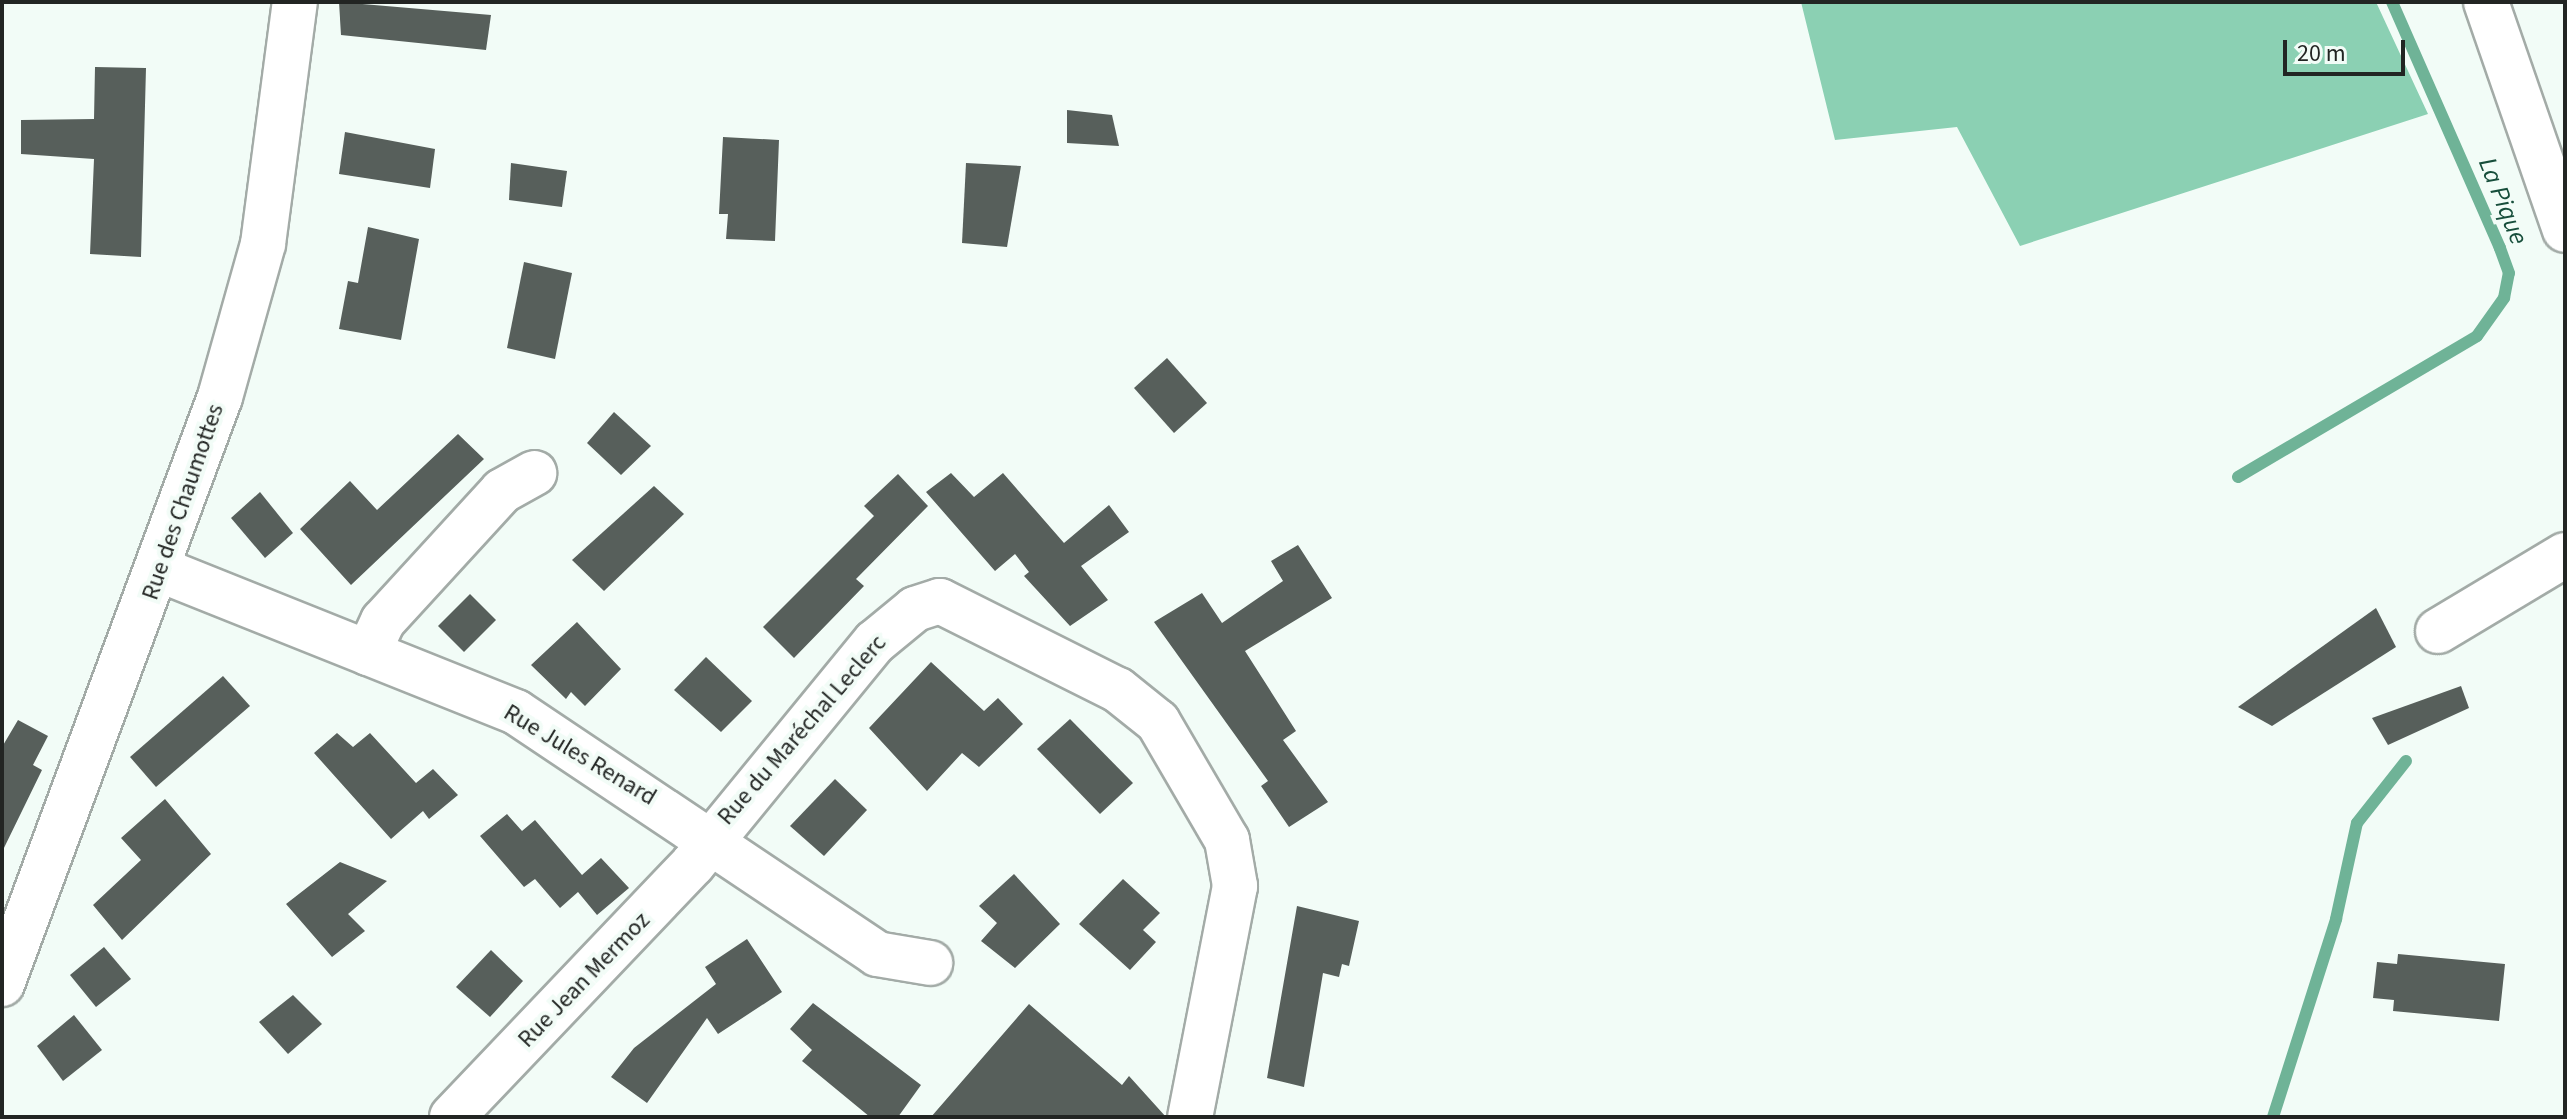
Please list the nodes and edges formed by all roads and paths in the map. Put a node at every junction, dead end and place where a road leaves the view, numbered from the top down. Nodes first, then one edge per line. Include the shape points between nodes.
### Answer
1 (295, 2) edge
2 (2486, 2) edge
3 (2565, 230) edge
4 (534, 473) dead end
5 (2565, 555) edge
6 (161, 570) junction
7 (2438, 631) dead end
8 (368, 653) junction
9 (709, 837) junction
10 (930, 963) dead end
11 (2, 984) edge
12 (452, 1117) edge
13 (1190, 1117) edge

1 - 6 street, Rue des Chaumottes via 263,244
2 - 3 street
4 - 8 street via 492,501 383,621
5 - 7 street
6 - 8 street, Rue Jules Renard
6 - 11 street, Rue des Chaumottes
8 - 9 street, Rue Jules Renard via 516,712
9 - 10 street, Rue Jules Renard via 877,954
9 - 12 street, Rue Jean Mermoz via 649,913
9 - 13 street, Rue du Maréchal Leclerc via 875,642 915,609 940,601 1118,690 1179,751 1227,840 1235,886

